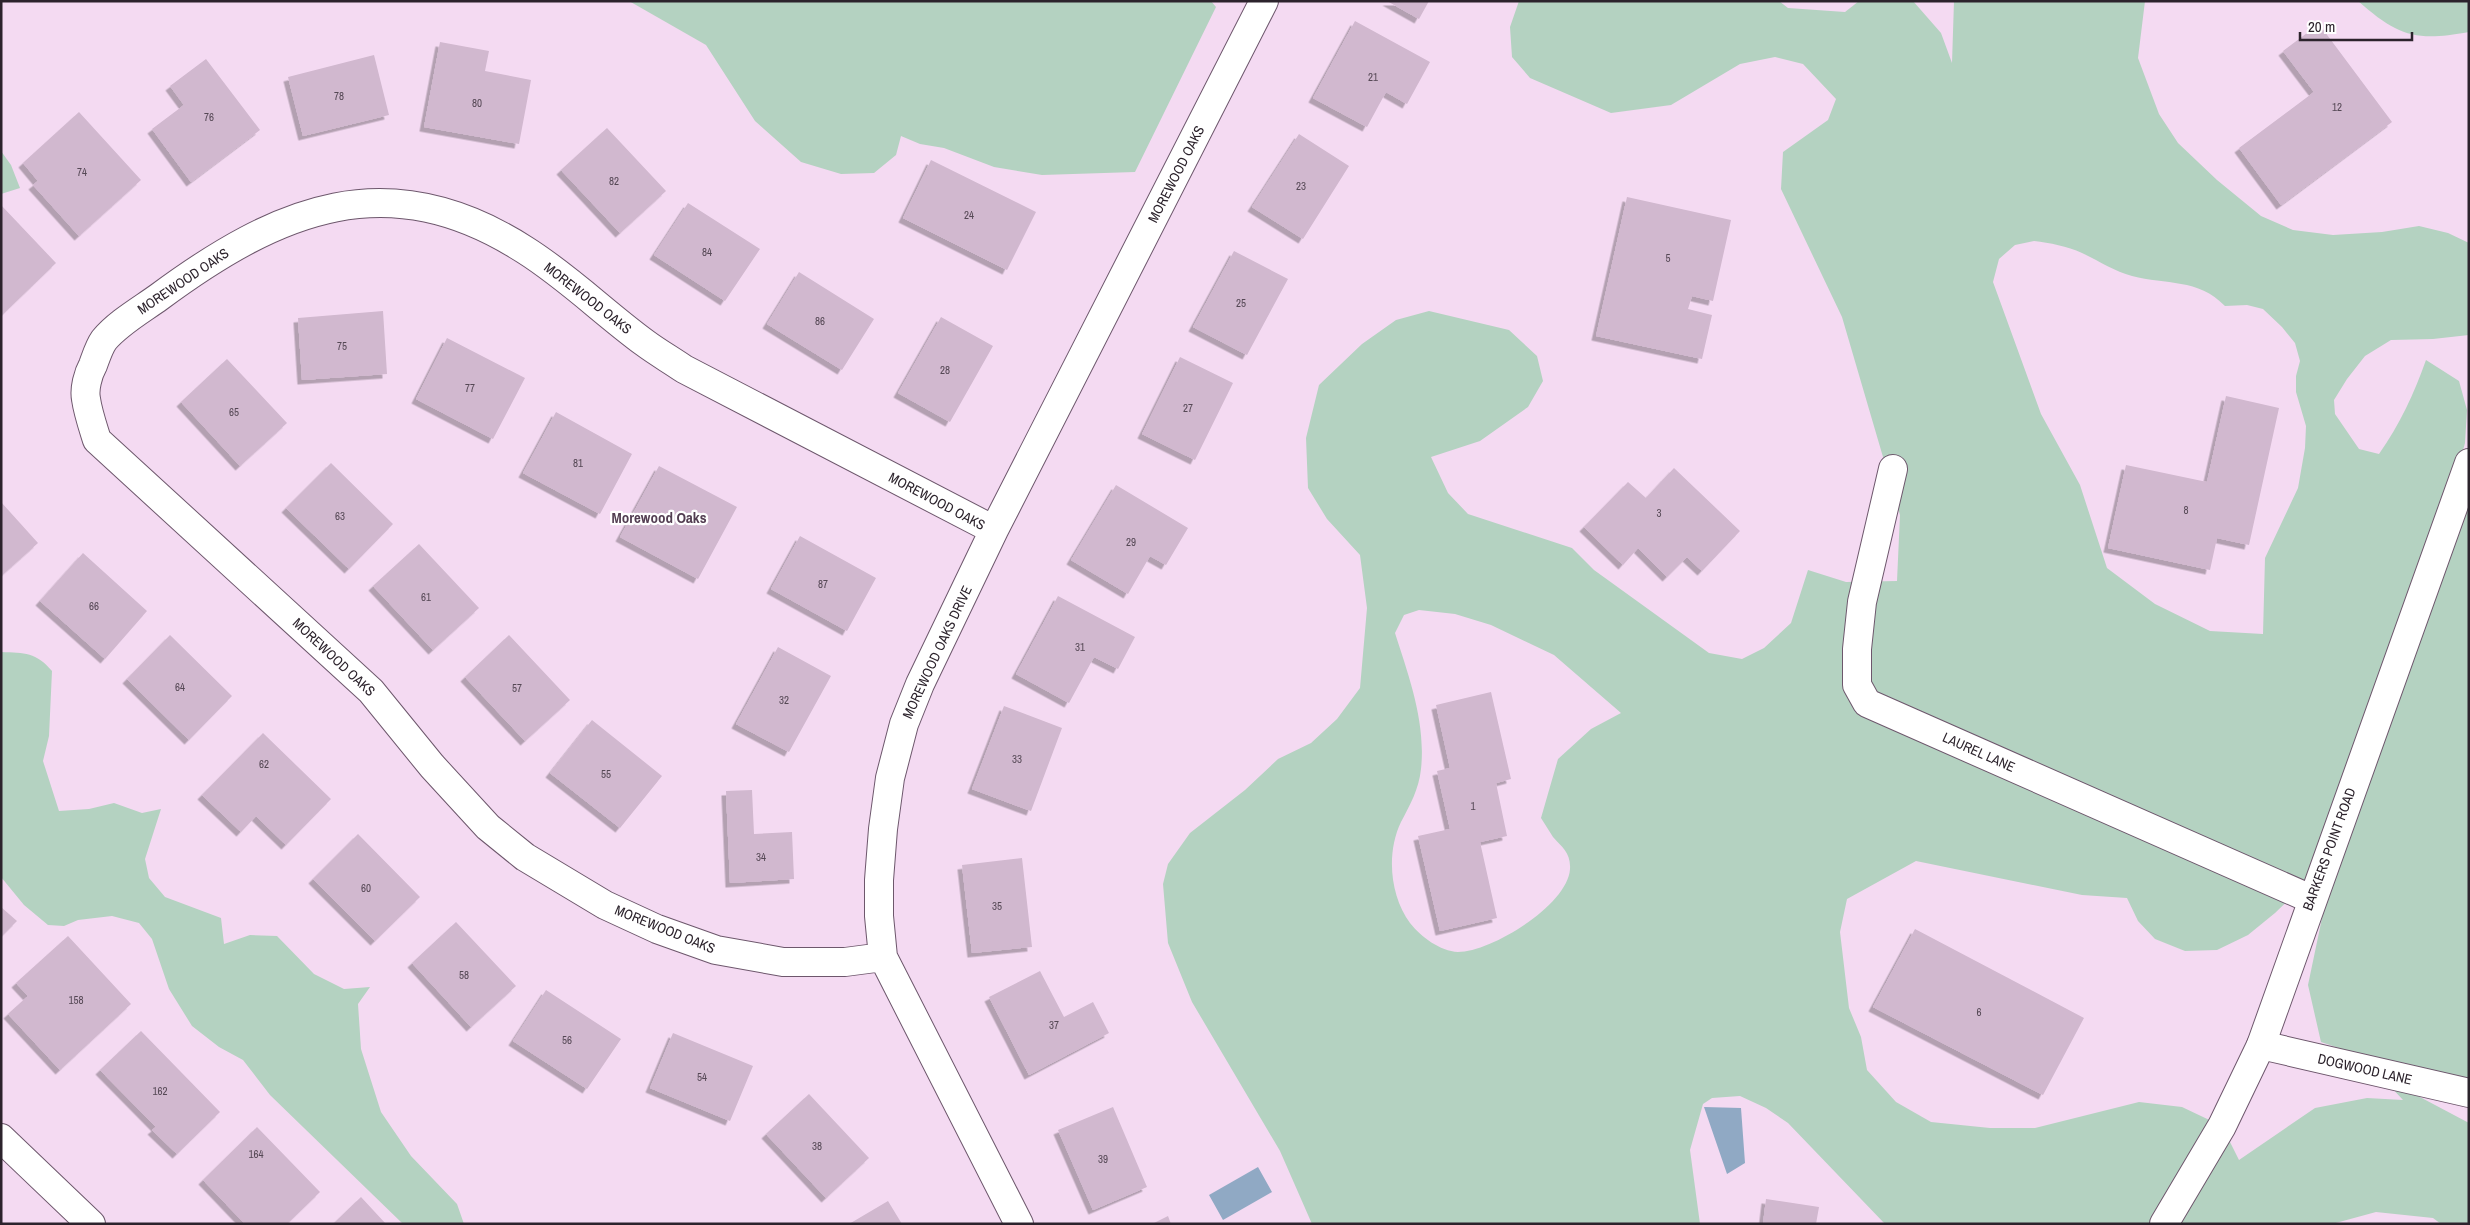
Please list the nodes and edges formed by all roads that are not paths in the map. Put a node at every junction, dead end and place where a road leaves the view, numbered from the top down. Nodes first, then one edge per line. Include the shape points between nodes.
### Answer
1 (1264, 1) edge
2 (2469, 463) edge
3 (1893, 469) dead end
4 (994, 530) junction
5 (2311, 899) junction
6 (883, 957) junction
7 (2260, 1045) junction
8 (2469, 1093) edge
9 (1, 1138) edge
10 (91, 1224) edge
11 (1019, 1224) edge
12 (2164, 1224) edge

1 - 4 street, MOREWOOD OAKS
2 - 5 street, BARKERS POINT ROAD
3 - 5 street, LAUREL LANE via 1862,602 1857,685 1867,702
4 - 6 street, MOREWOOD OAKS DRIVE via 920,684 895,754 879,880
4 - 6 street, MOREWOOD OAKS via 684,369 645,343 526,250 455,214 426,207 376,203 335,207 262,231 207,261 123,322 104,341 89,373 85,397 97,440 372,691 432,766 488,827 526,857 605,905 657,929 716,950 783,962 845,962
5 - 7 street, BARKERS POINT ROAD
6 - 11 street
7 - 8 street, DOGWOOD LANE
7 - 12 street, BARKERS POINT ROAD via 2222,1126
9 - 10 street

